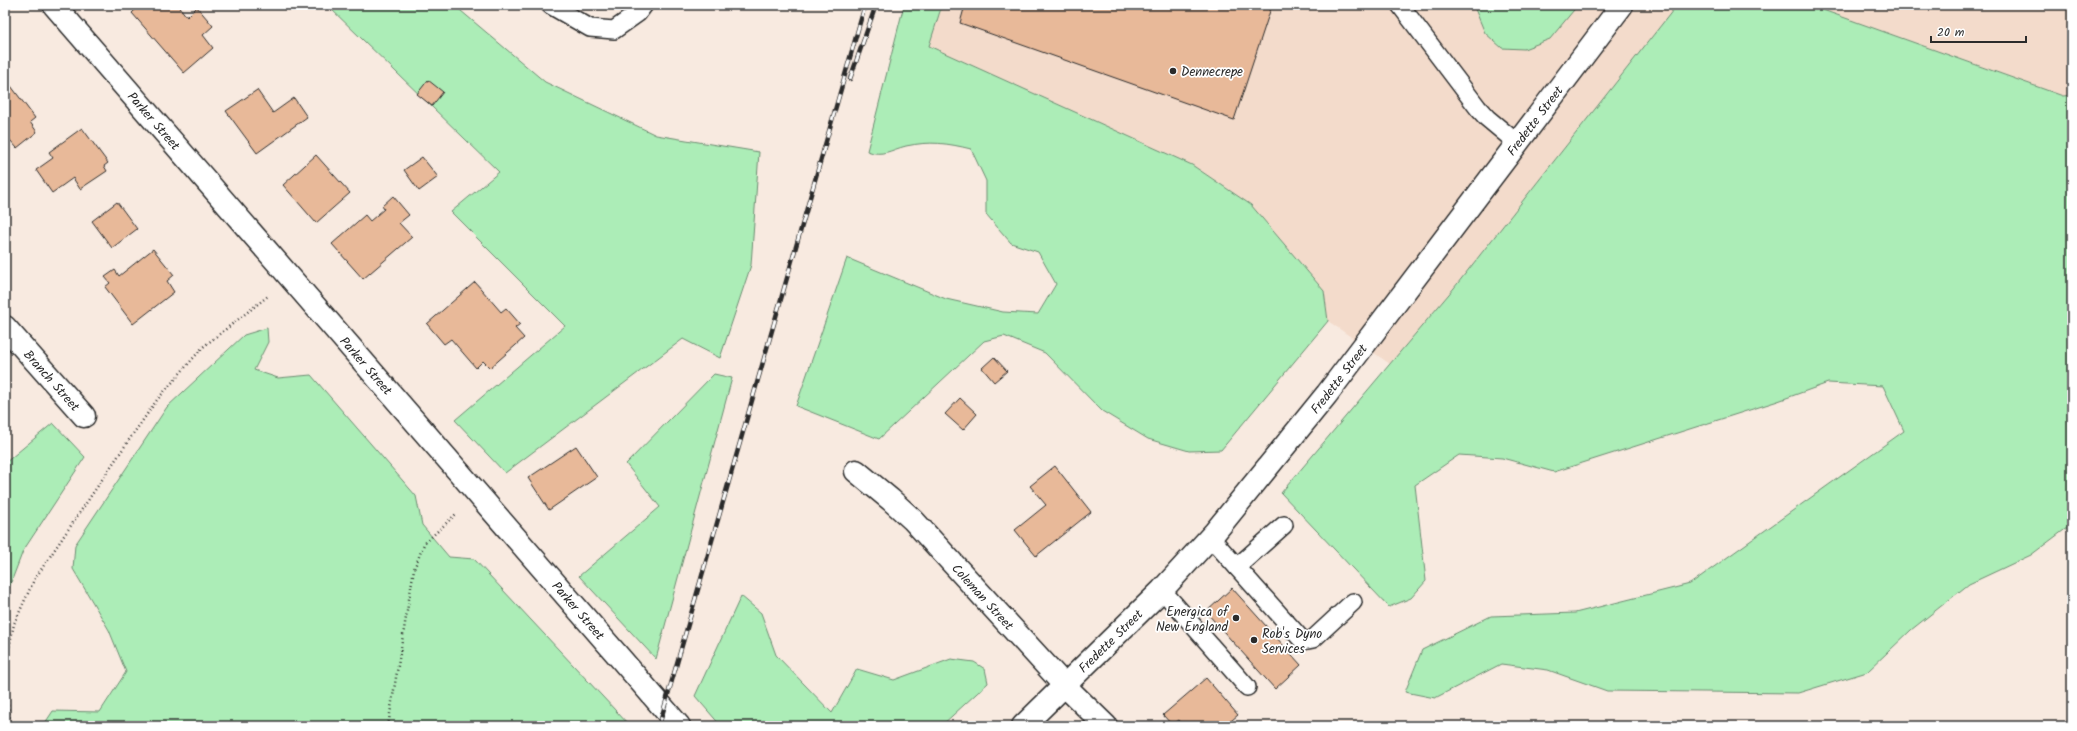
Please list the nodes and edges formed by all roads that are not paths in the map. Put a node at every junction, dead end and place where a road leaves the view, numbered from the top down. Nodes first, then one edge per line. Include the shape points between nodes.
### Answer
1 (54, 5) edge
2 (550, 5) edge
3 (644, 5) edge
4 (1400, 5) edge
5 (1622, 5) edge
6 (1517, 143) junction
7 (5, 326) edge
8 (84, 416) dead end
9 (856, 471) dead end
10 (1284, 525) dead end
11 (1210, 537) junction
12 (1237, 567) junction
13 (1162, 590) junction
14 (1353, 602) dead end
15 (1065, 686) junction
16 (1247, 687) dead end
17 (679, 726) edge
18 (1023, 726) edge
19 (1106, 726) edge

1 - 17 street, Parker Street
2 - 3 lane via 590,28 614,30 638,13
4 - 6 lane via 1478,108
5 - 6 street, Fredette Street
6 - 11 street, Fredette Street via 1327,394
7 - 8 street, Branch Street
9 - 15 street, Coleman Street via 913,520
10 - 12 lane
11 - 12 lane
11 - 13 street, Fredette Street
12 - 14 lane via 1303,640 1313,639
13 - 15 street, Fredette Street
13 - 16 lane
15 - 18 street, Fredette Street
15 - 19 street, Coleman Street

